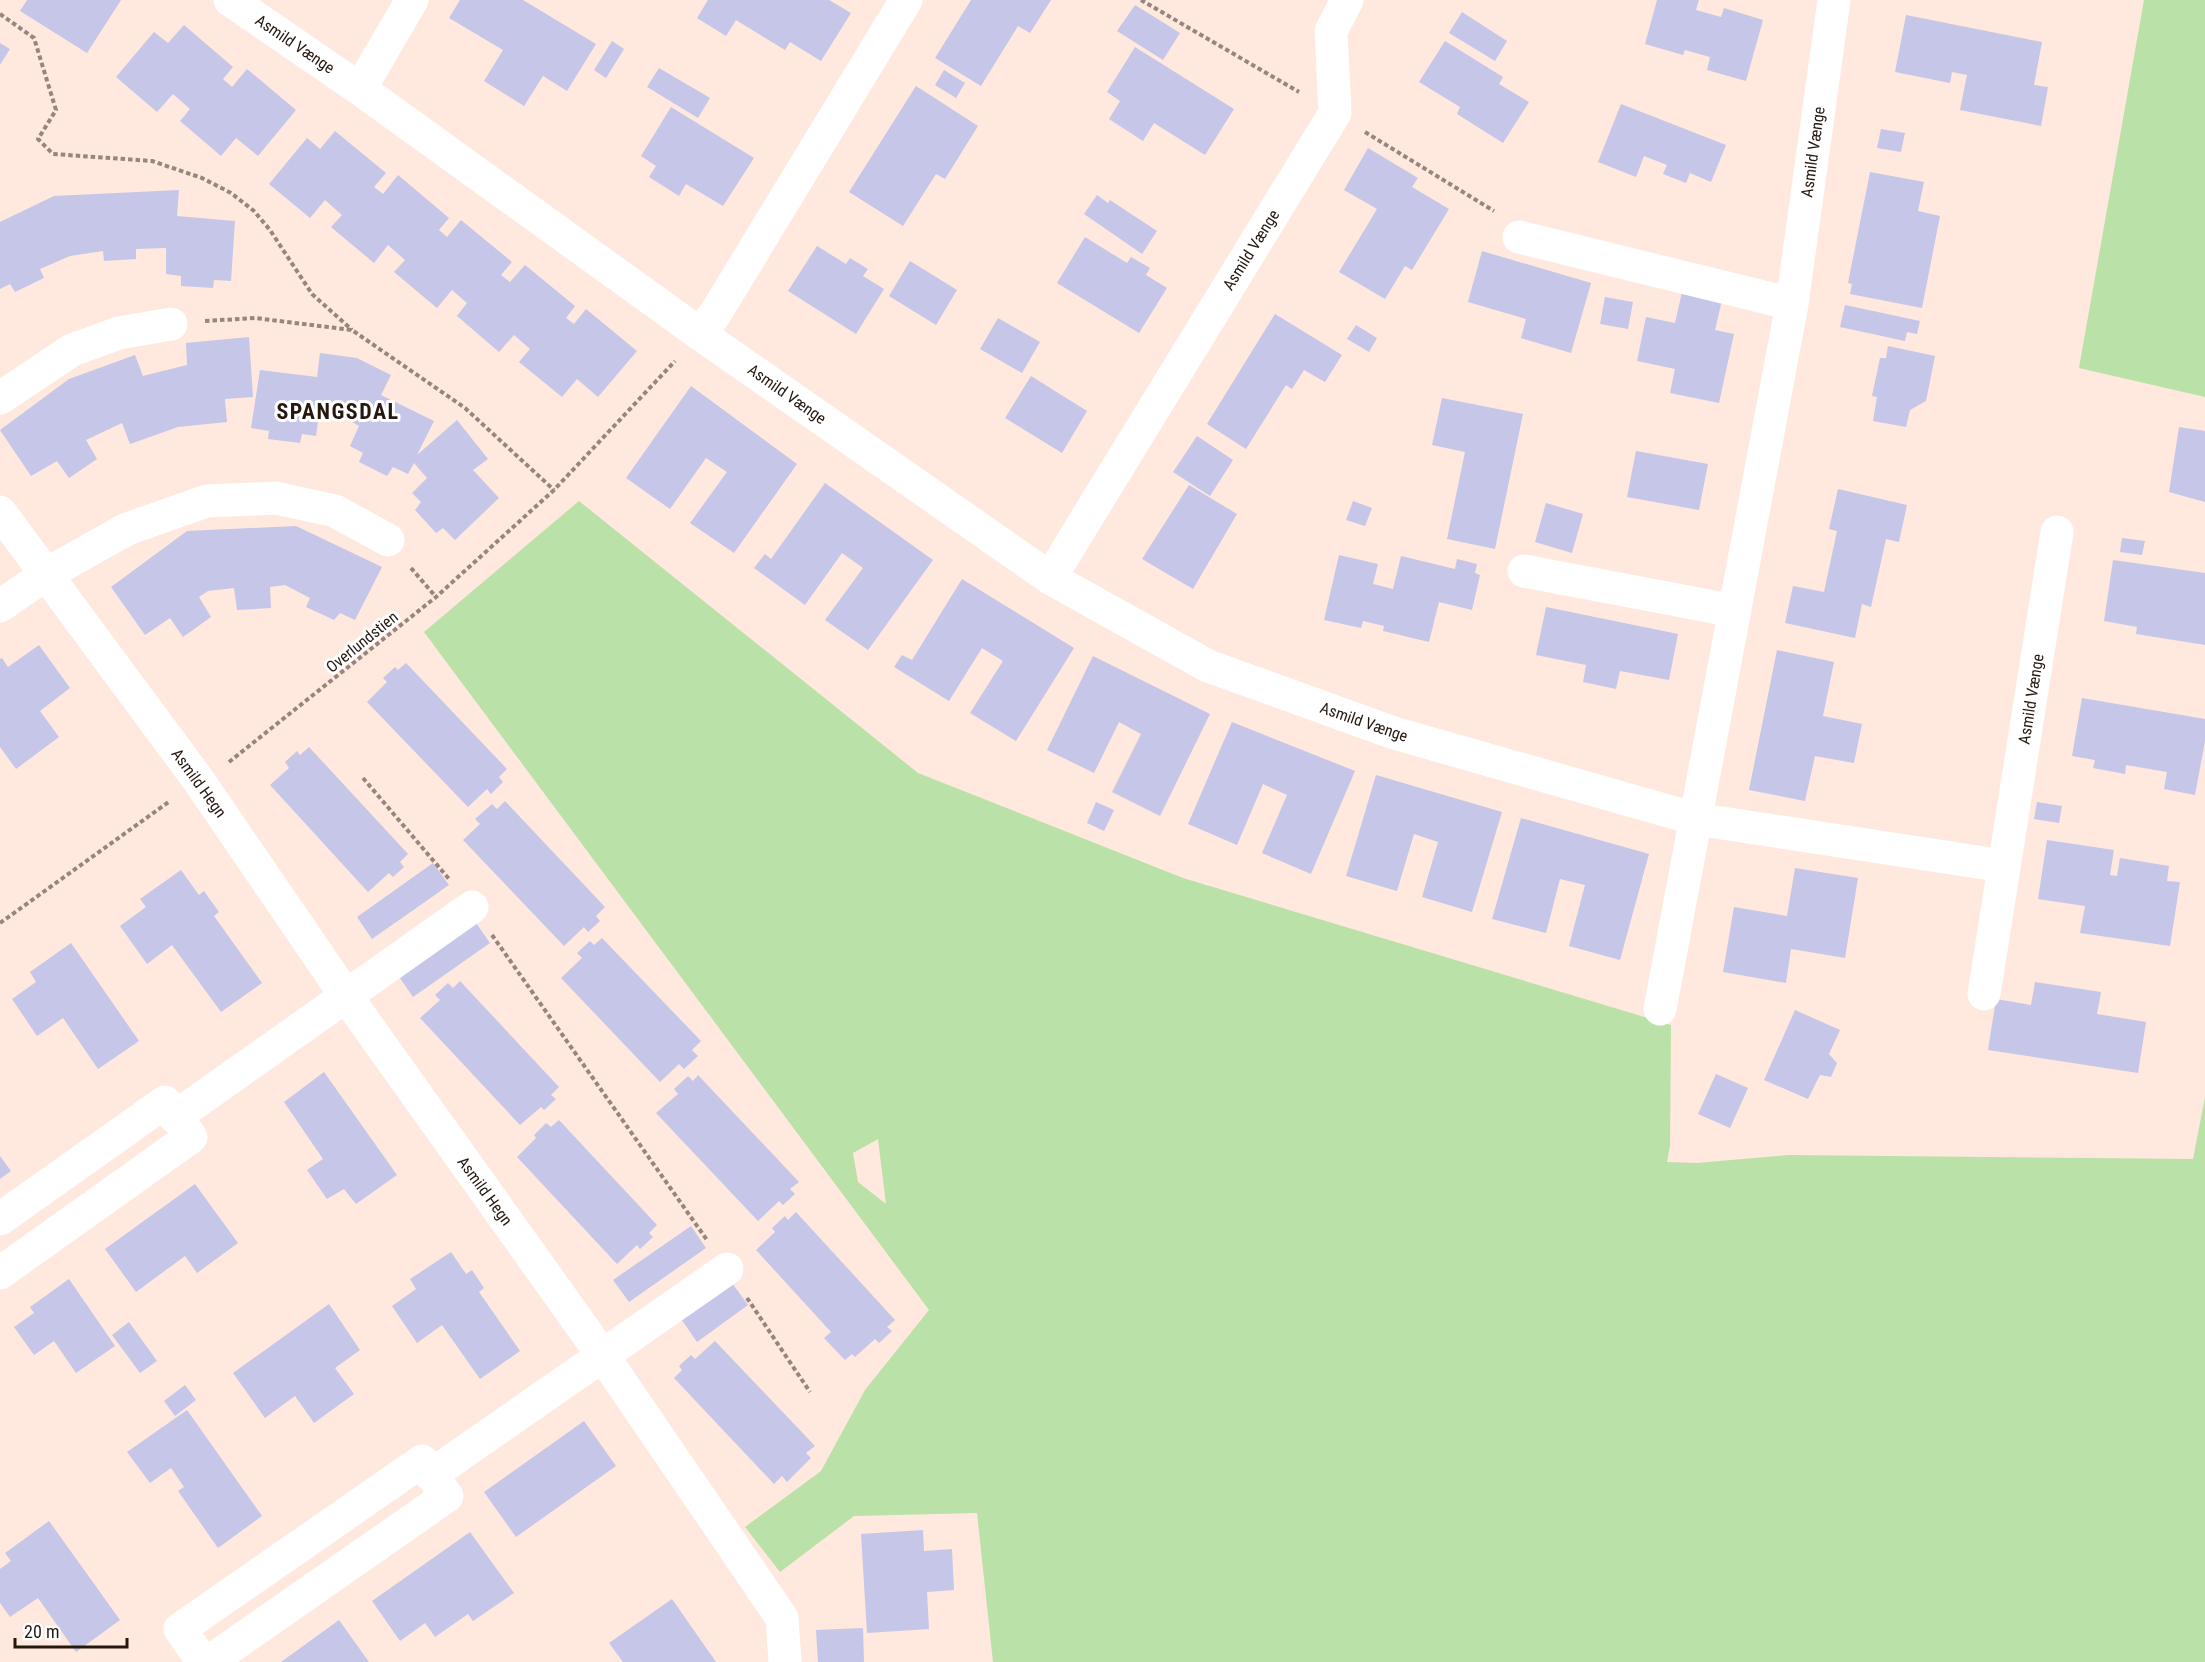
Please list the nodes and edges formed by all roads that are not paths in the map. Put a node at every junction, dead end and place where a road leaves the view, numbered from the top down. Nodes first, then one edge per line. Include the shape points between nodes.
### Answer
1 (230, 0) edge
2 (412, 0) edge
3 (906, 0) edge
4 (1347, 0) edge
5 (1834, 0) edge
6 (360, 89) junction
7 (1519, 237) dead end
8 (1792, 304) junction
9 (171, 324) road end
10 (700, 334) junction
11 (0, 398) edge
12 (0, 512) edge
13 (2057, 532) dead end
14 (388, 540) dead end
15 (1524, 571) dead end
16 (45, 575) junction
17 (1050, 579) junction
18 (0, 606) edge
19 (1735, 611) junction
20 (1696, 819) junction
21 (2004, 866) junction
22 (472, 907) road end
23 (1984, 994) dead end
24 (346, 996) junction
25 (1660, 1008) dead end
26 (176, 1117) junction
27 (0, 1219) edge
28 (728, 1269) road end
29 (0, 1273) edge
30 (603, 1356) junction
31 (431, 1475) junction
32 (203, 1662) edge
33 (209, 1662) edge
34 (784, 1662) edge

1 - 6 street, Asmild Vænge
2 - 6 street
3 - 10 street via 716,314
4 - 17 street, Asmild Vænge via 1331,31 1335,113
5 - 8 street, Asmild Vænge
6 - 10 street, Asmild Vænge
7 - 8 street
8 - 19 street, Asmild Vænge
9 - 11 street via 118,333 72,350
10 - 17 street, Asmild Vænge
12 - 16 street, Asmild Hegn
13 - 21 street, Asmild Vænge
14 - 16 street via 335,511 276,498 207,501 127,530
15 - 19 street
16 - 18 street
16 - 24 street, Asmild Hegn via 199,780
17 - 20 street, Asmild Vænge via 1208,666 1394,733
19 - 20 street, Asmild Vænge
20 - 21 street, Asmild Vænge
20 - 25 street, Asmild Vænge
21 - 23 street, Asmild Vænge
22 - 24 street
24 - 26 street
24 - 30 street, Asmild Hegn
26 - 27 street via 165,1102
26 - 29 street via 191,1137
28 - 30 street
30 - 31 street
30 - 34 street, Asmild Hegn via 782,1618
31 - 32 street via 422,1461 180,1629
31 - 33 street via 447,1496

